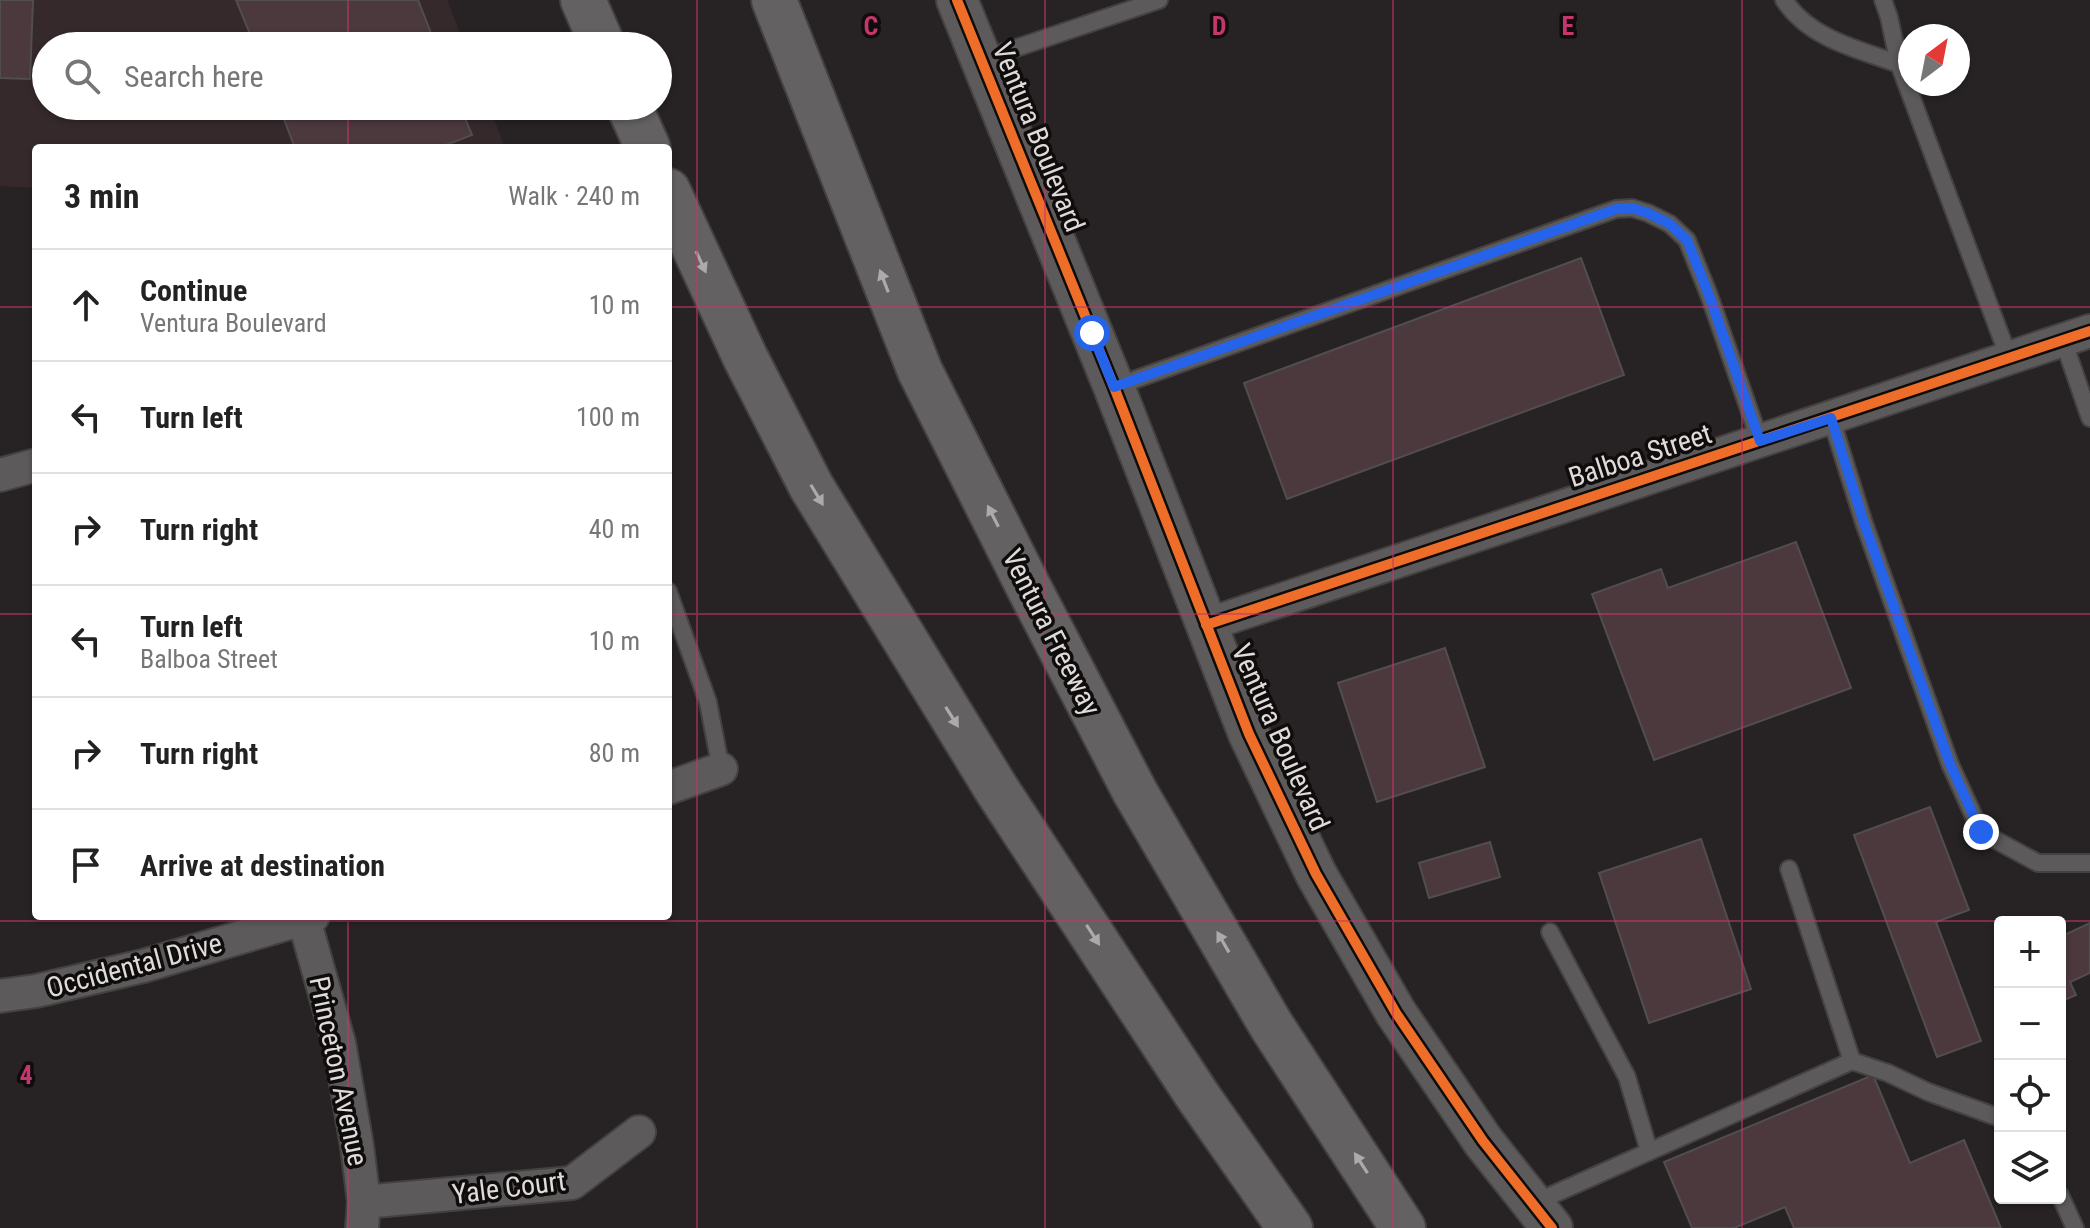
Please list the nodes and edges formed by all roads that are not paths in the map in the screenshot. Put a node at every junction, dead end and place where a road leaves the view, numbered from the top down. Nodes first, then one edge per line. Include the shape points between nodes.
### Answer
1 (583, 0) edge
2 (774, 0) edge
3 (957, 0) edge
4 (1159, 0) edge
5 (1784, 0) edge
6 (1883, 0) edge
7 (597, 32) edge
8 (1898, 59) edge
9 (981, 60) junction
10 (1898, 64) edge
11 (1911, 96) edge
12 (635, 120) edge
13 (646, 144) edge
14 (672, 200) edge
15 (2077, 336) edge
16 (2009, 358) junction
17 (1114, 387) junction
18 (1831, 418) junction
19 (2090, 418) edge
20 (1760, 441) junction
21 (32, 466) edge
22 (0, 475) edge
23 (672, 602) edge
24 (1206, 625) junction
25 (721, 769) joint
26 (672, 787) edge
27 (2090, 863) edge
28 (1789, 869) dead end
29 (296, 920) edge
30 (307, 920) edge
31 (1550, 932) dead end
32 (0, 996) edge
33 (1852, 1061) junction
34 (1994, 1116) edge
35 (639, 1132) dead end
36 (1649, 1151) junction
37 (2064, 1204) edge
38 (363, 1215) edge
39 (1543, 1216) edge
40 (1290, 1228) edge
41 (1403, 1228) edge
42 (2075, 1228) edge

1 - 7 highway
41 -> 2 highway, Ventura Freeway via 1223,943 1135,792 1029,588 920,371
3 - 9 street, Ventura Boulevard
4 - 9 lane
5 - 10 lane via 1818,34
6 - 8 lane
9 - 17 street, Ventura Boulevard
11 - 16 lane
12 - 13 highway
14 -> 40 highway via 811,486 997,790
15 - 16 street, Balboa Street
15 - 19 lane
16 - 18 street, Balboa Street
17 - 20 lane via 1616,209 1632,208 1670,224 1687,240
17 - 24 street, Ventura Boulevard
18 - 20 street, Balboa Street
18 - 27 lane via 1950,764 1981,832 2038,863
20 - 24 street, Balboa Street
21 - 22 street
23 - 25 lane via 708,702
24 - 39 street, Ventura Boulevard via 1249,734 1316,874 1396,1013 1483,1141
25 - 26 street
28 - 33 lane
29 - 32 street, Occidental Drive via 143,966
30 - 38 street, Princeton Avenue via 339,1043
31 - 36 lane via 1627,1077
33 - 34 lane
33 - 36 lane
35 - 38 street, Yale Court via 572,1183
36 - 39 lane
37 - 42 lane

